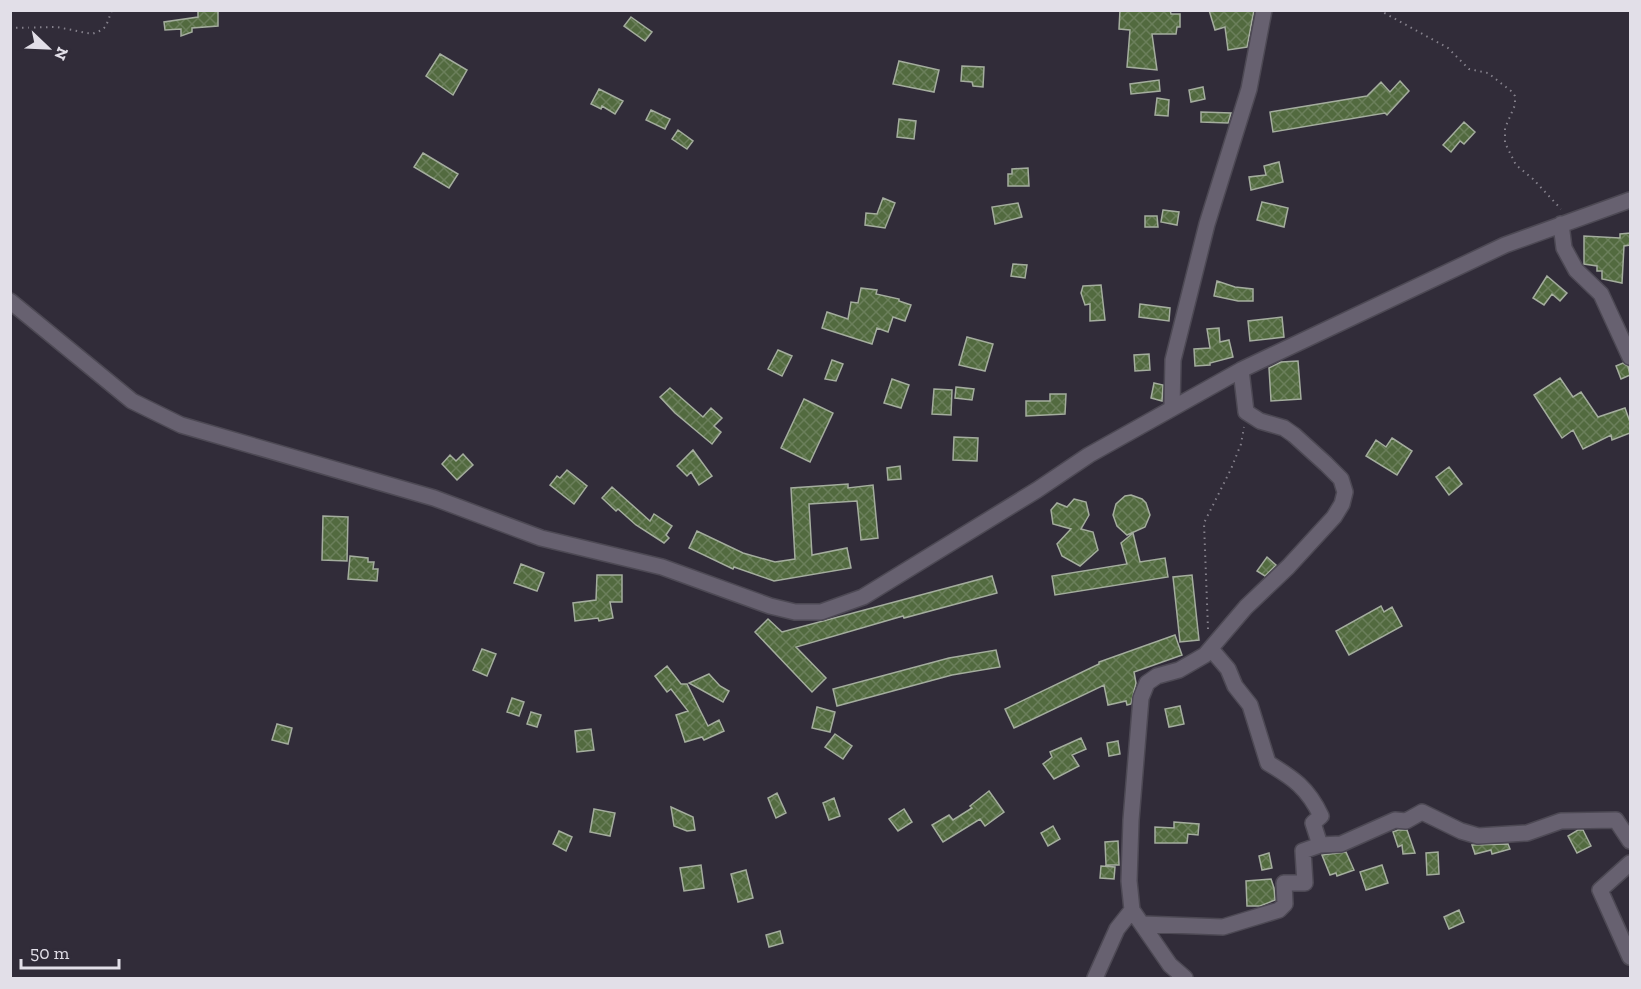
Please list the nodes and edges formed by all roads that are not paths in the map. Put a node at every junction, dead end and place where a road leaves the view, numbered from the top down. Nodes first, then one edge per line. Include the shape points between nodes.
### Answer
1 (1264, 10) edge
2 (1630, 200) edge
3 (1565, 223) junction
4 (10, 301) edge
5 (1630, 357) edge
6 (1241, 370) junction
7 (1172, 407) junction
8 (1211, 649) junction
9 (1630, 840) edge
10 (1320, 845) junction
11 (1630, 863) edge
12 (1131, 910) junction
13 (1142, 924) junction
14 (1630, 957) edge
15 (1095, 978) edge
16 (1185, 978) edge

1 - 7 street via 1249,89 1207,224 1173,360
2 - 3 street
3 - 5 street via 1564,248 1576,270 1601,294
3 - 6 street via 1505,245
4 - 7 street via 132,401 181,425 434,498 541,538 662,567 795,612 821,612 863,597
6 - 7 street
6 - 8 street via 1246,412 1294,435 1341,480 1345,492 1334,517 1246,607
8 - 10 street via 1250,705 1268,763 1294,779 1313,800 1320,816 1314,823
8 - 12 street via 1179,670 1147,683 1141,699 1130,850
9 - 10 street via 1616,820 1561,821 1527,833 1478,836 1422,812 1341,844
10 - 13 street via 1303,851 1305,883 1284,883 1285,904 1279,910 1223,927
11 - 14 street via 1600,890
12 - 13 street
12 - 15 street via 1117,929
13 - 16 street via 1170,965

